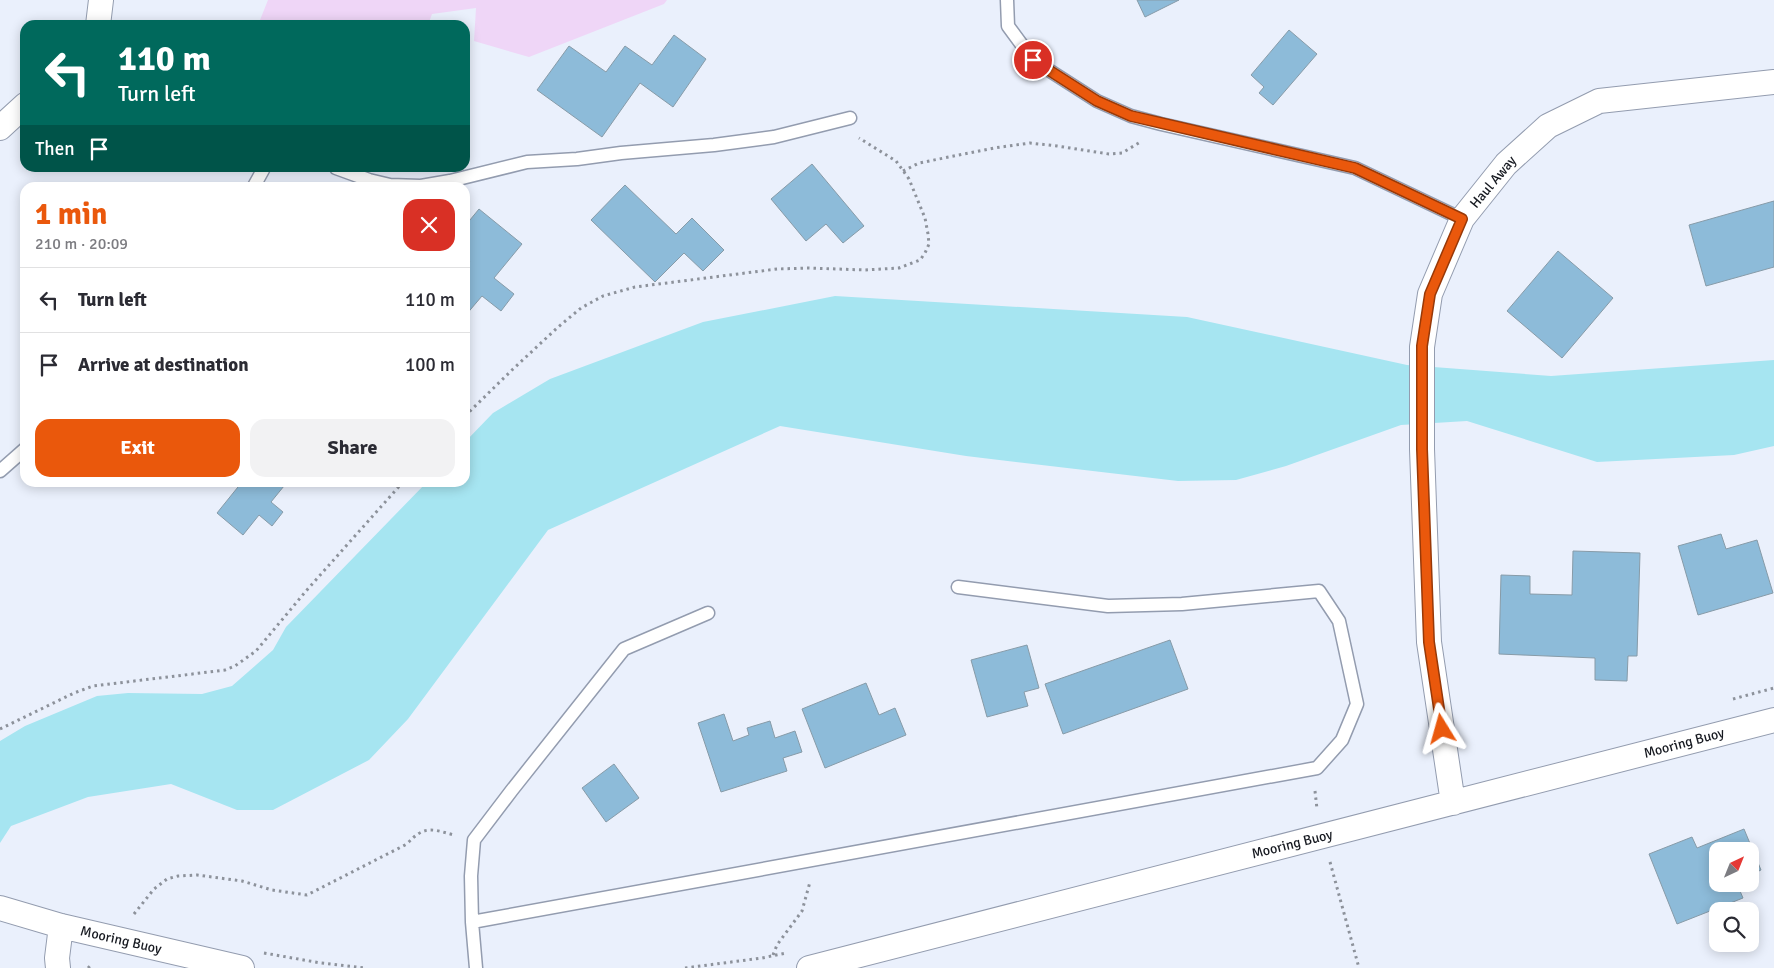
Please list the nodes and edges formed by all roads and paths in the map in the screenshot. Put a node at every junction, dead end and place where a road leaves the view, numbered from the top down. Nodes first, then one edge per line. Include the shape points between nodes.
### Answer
1 (101, 0) edge
2 (1007, 0) edge
3 (99, 20) edge
4 (1774, 82) edge
5 (20, 110) edge
6 (850, 118) dead end
7 (1161, 124) junction
8 (819, 125) junction
9 (0, 128) edge
10 (902, 170) junction
11 (347, 172) edge
12 (377, 182) edge
13 (444, 182) edge
14 (1462, 219) junction
15 (470, 411) edge
16 (20, 453) edge
17 (0, 471) edge
18 (399, 487) edge
19 (958, 587) dead end
20 (708, 613) dead end
21 (1774, 720) edge
22 (0, 729) edge
23 (1317, 768) junction
24 (1453, 803) junction
25 (434, 830) dead end
26 (1322, 836) junction
27 (814, 859) junction
28 (0, 908) edge
29 (134, 915) dead end
30 (472, 922) junction
31 (61, 926) junction
32 (773, 956) dead end
33 (58, 968) edge
34 (242, 968) edge
35 (476, 968) edge
36 (809, 968) edge
37 (1359, 968) edge

1 - 3 street
2 - 7 lane via 1008,26 1033,60 1097,101 1131,116
4 - 14 street, Haul Away via 1599,101 1548,126 1506,164
5 - 9 street
6 - 8 lane
7 - 10 path via 1122,153 1030,144 919,163
7 - 14 lane via 1355,168
8 - 10 path via 850,133 896,161
8 - 13 lane via 714,145 527,162
10 - 15 path via 909,179 928,234 929,244 920,260 899,268 874,270 777,269 634,287 603,296 581,308 557,328
11 - 12 lane
14 - 24 street, Haul Away via 1430,294 1422,346 1429,642
16 - 17 lane
18 - 22 path via 256,650 235,666 94,686
19 - 23 lane via 1108,606 1182,604 1319,591 1339,621 1357,704 1342,740
20 - 30 lane via 624,649 512,790 474,840
21 - 24 street, Mooring Buoy
23 - 26 path via 1316,799
23 - 27 lane
24 - 26 street, Mooring Buoy
25 - 29 path via 423,830 407,844 307,895 242,881 178,876 167,879 154,889
26 - 36 street, Mooring Buoy
26 - 37 path
27 - 30 lane
27 - 32 path via 802,911 776,944
28 - 31 street, Mooring Buoy
30 - 35 lane
31 - 33 street via 56,958
31 - 34 street, Mooring Buoy

